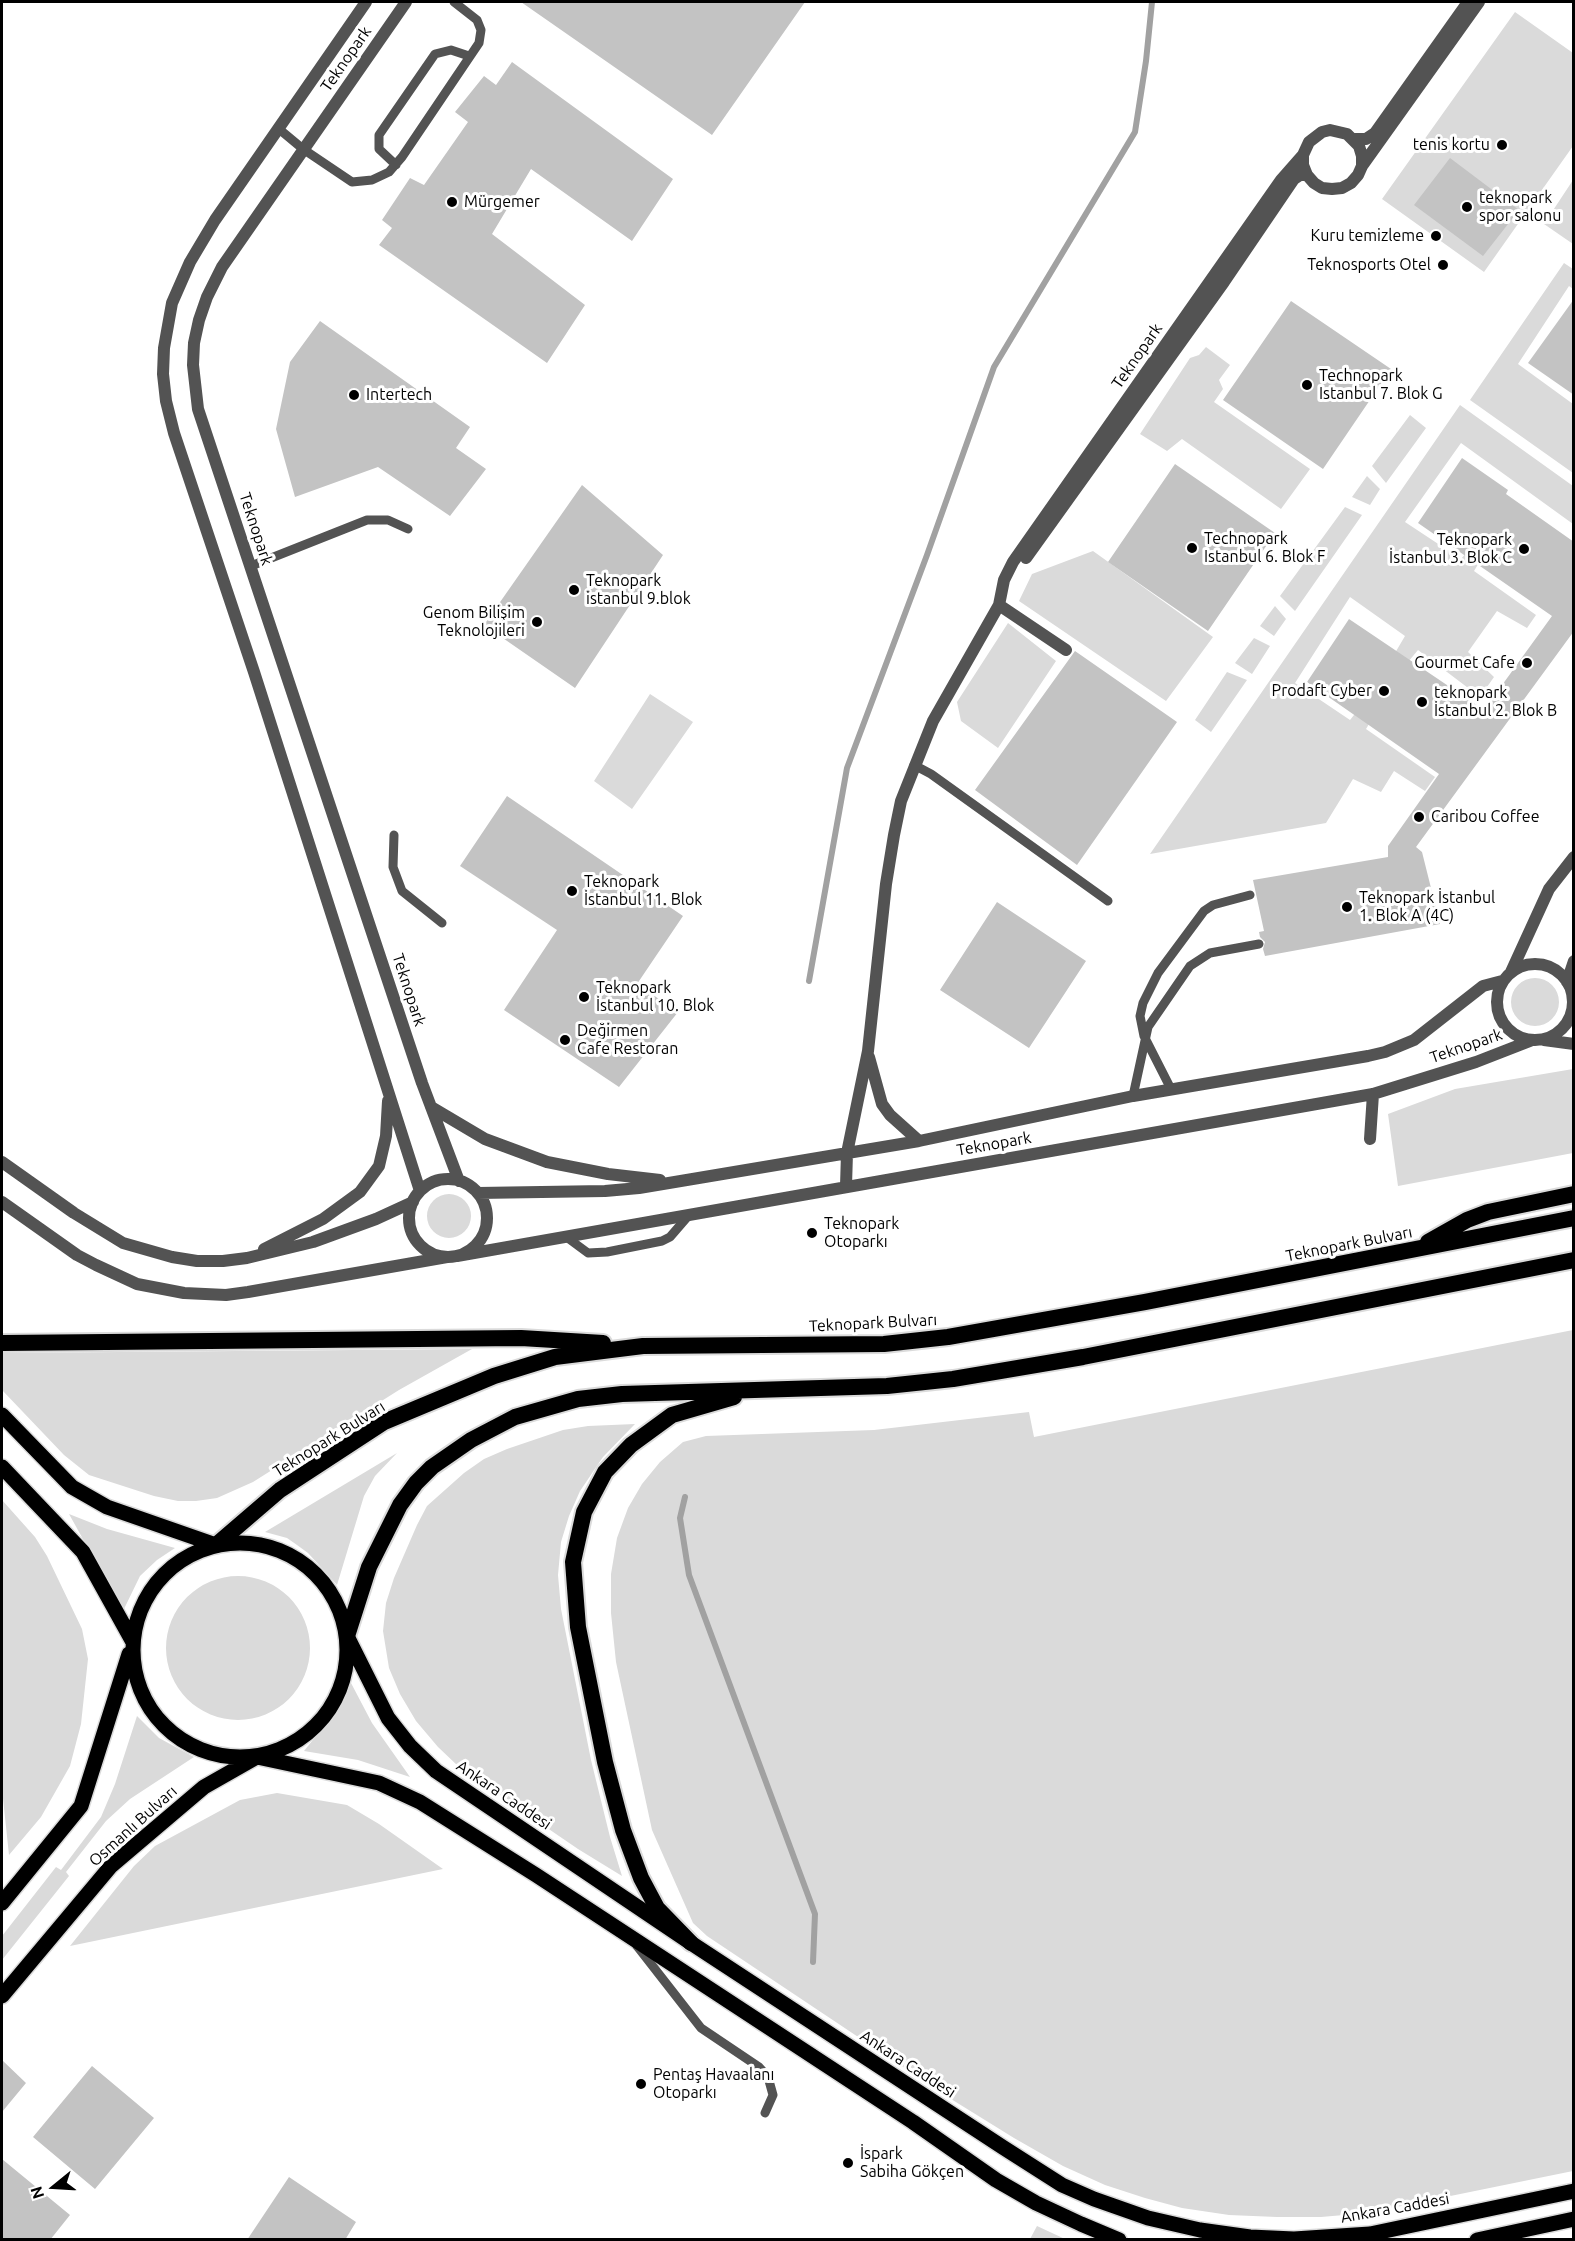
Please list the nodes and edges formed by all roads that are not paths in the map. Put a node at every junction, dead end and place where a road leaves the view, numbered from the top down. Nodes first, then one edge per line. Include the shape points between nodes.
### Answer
1 (366, 2) edge
2 (406, 2) edge
3 (454, 2) edge
4 (1468, 2) edge
5 (1479, 2) edge
6 (470, 56) junction
7 (279, 129) junction
8 (1354, 139) junction
9 (303, 149) junction
10 (1303, 155) junction
11 (396, 165) junction
12 (1362, 166) junction
13 (1307, 175) junction
14 (408, 529) dead end
15 (251, 566) junction
16 (1005, 580) junction
17 (999, 605) junction
18 (1066, 650) dead end
19 (914, 765) junction
20 (394, 835) dead end
21 (1574, 857) edge
22 (1250, 895) dead end
23 (1108, 901) dead end
24 (442, 923) dead end
25 (1259, 944) dead end
26 (1574, 962) edge
27 (1507, 976) junction
28 (1570, 987) edge
29 (1144, 1036) junction
30 (1536, 1040) junction
31 (1574, 1044) edge
32 (868, 1051) junction
33 (1171, 1089) junction
34 (389, 1094) junction
35 (1374, 1094) junction
36 (1133, 1096) junction
37 (431, 1107) junction
38 (1370, 1139) dead end
39 (919, 1141) junction
40 (847, 1153) junction
41 (2, 1162) edge
42 (459, 1181) junction
43 (676, 1181) junction
44 (846, 1186) junction
45 (420, 1191) junction
46 (478, 1193) junction
47 (1574, 1194) edge
48 (2, 1202) edge
49 (413, 1202) junction
50 (689, 1215) junction
51 (1574, 1218) edge
52 (565, 1236) junction
53 (1414, 1250) junction
54 (452, 1256) junction
55 (247, 1258) junction
56 (1574, 1260) edge
57 (2, 1343) edge
58 (643, 1346) junction
59 (758, 1390) junction
60 (2, 1415) edge
61 (2, 1467) edge
62 (216, 1545) junction
63 (347, 1636) junction
64 (133, 1642) junction
65 (257, 1757) junction
66 (2, 1903) edge
67 (630, 1936) junction
68 (691, 1943) junction
69 (2, 1996) edge
70 (765, 2113) dead end
71 (1574, 2191) edge
72 (1574, 2219) edge
73 (1119, 2240) edge
74 (1477, 2240) edge

1 - 7 street, Teknopark
2 - 9 street, Teknopark
3 - 6 lane via 480,24 481,37
4 - 8 street via 1375,133 1366,139
5 - 12 street
6 - 11 lane
6 - 11 lane via 451,50 435,54 379,135 379,149
7 - 9 lane
7 - 34 street, Teknopark via 215,220 180,283 164,348 166,401
8 - 10 street via 1339,131 1322,132 1309,142
8 - 12 street
9 - 11 lane via 352,182 372,180
9 - 15 street, Teknopark via 222,267 207,297 194,343 198,409
10 - 13 street
10 - 16 street, Teknopark via 1274,189 1013,562
12 - 13 street via 1351,183 1342,188 1323,188
13 - 16 street, Teknopark via 1294,179 1076,490
14 - 15 lane via 388,520 367,520
15 - 37 street, Teknopark
16 - 17 street, Teknopark
17 - 18 street
17 - 19 street, Teknopark via 933,721
19 - 23 lane
19 - 32 street, Teknopark via 892,844
20 - 24 lane via 393,867 402,891
21 - 27 street, Teknopark via 1549,889
22 - 29 lane via 1213,905 1198,918 1148,990 1140,1016
25 - 29 lane via 1210,953 1196,960
26 - 28 street, Teknopark
27 - 28 street, Teknopark via 1522,966 1541,965 1558,972
27 - 30 street, Teknopark via 1497,993 1500,1019 1518,1037
27 - 33 street, Teknopark via 1483,986 1414,1040 1385,1052
28 - 30 street, Teknopark via 1573,1005 1564,1028 1554,1036
29 - 33 lane
29 - 36 lane
30 - 31 street, Teknopark
30 - 35 street, Teknopark
32 - 39 street, Teknopark via 882,1104
32 - 40 street, Teknopark
33 - 36 street, Teknopark
34 - 45 street, Teknopark
34 - 55 street, Teknopark via 379,1166 360,1192 324,1219
35 - 38 street
35 - 44 street, Teknopark
36 - 39 street, Teknopark
37 - 42 street, Teknopark
37 - 43 street, Teknopark via 485,1139 547,1162
39 - 40 street, Teknopark
40 - 43 street, Teknopark
40 - 44 street
41 - 55 street, Teknopark via 123,1243 197,1261
42 - 45 street via 438,1180
42 - 46 street
43 - 46 street, Teknopark via 605,1191
44 - 50 street, Teknopark
45 - 49 street
46 - 54 street, Teknopark via 486,1211 485,1230 474,1247
47 - 53 highway via 1488,1212
48 - 54 street, Teknopark via 96,1265 137,1284 184,1293 249,1292
49 - 54 street via 410,1220 415,1238 429,1251
49 - 55 street, Teknopark via 313,1242
50 - 52 street, Teknopark
50 - 52 lane via 662,1241 607,1252 588,1252
51 - 53 highway, Teknopark Bulvarı
52 - 54 street, Teknopark
53 - 58 highway, Teknopark Bulvarı via 948,1337 884,1344
56 - 59 highway via 990,1374 887,1386
57 - 58 highway via 521,1338
58 - 62 highway, Teknopark Bulvarı via 524,1365 384,1422 280,1490
59 - 63 highway via 578,1399 515,1417 471,1440 432,1467 400,1505 369,1567
59 - 68 highway via 672,1415 631,1444 605,1473 584,1512 573,1562 582,1650 623,1830 640,1878 657,1908
60 - 62 main road via 72,1487 107,1507
61 - 64 main road via 83,1552
62 - 63 main road via 254,1543 273,1547 309,1566 335,1598
62 - 64 main road via 176,1563 154,1585 139,1612
63 - 65 main road via 347,1669 336,1701 316,1727 289,1747
63 - 68 main road, Ankara Caddesi via 388,1718 436,1771
64 - 65 main road via 133,1662 142,1694 174,1735 205,1752
64 - 66 main road via 81,1806
65 - 67 main road via 379,1783 420,1802
65 - 69 main road, Osmanlı Bulvarı via 204,1787 111,1866
67 - 70 lane via 701,2028 768,2077 773,2095
67 - 73 main road via 996,2180
68 - 71 main road, Ankara Caddesi via 1038,2171 1094,2199 1148,2218 1250,2237 1331,2238 1370,2234
72 - 74 main road

